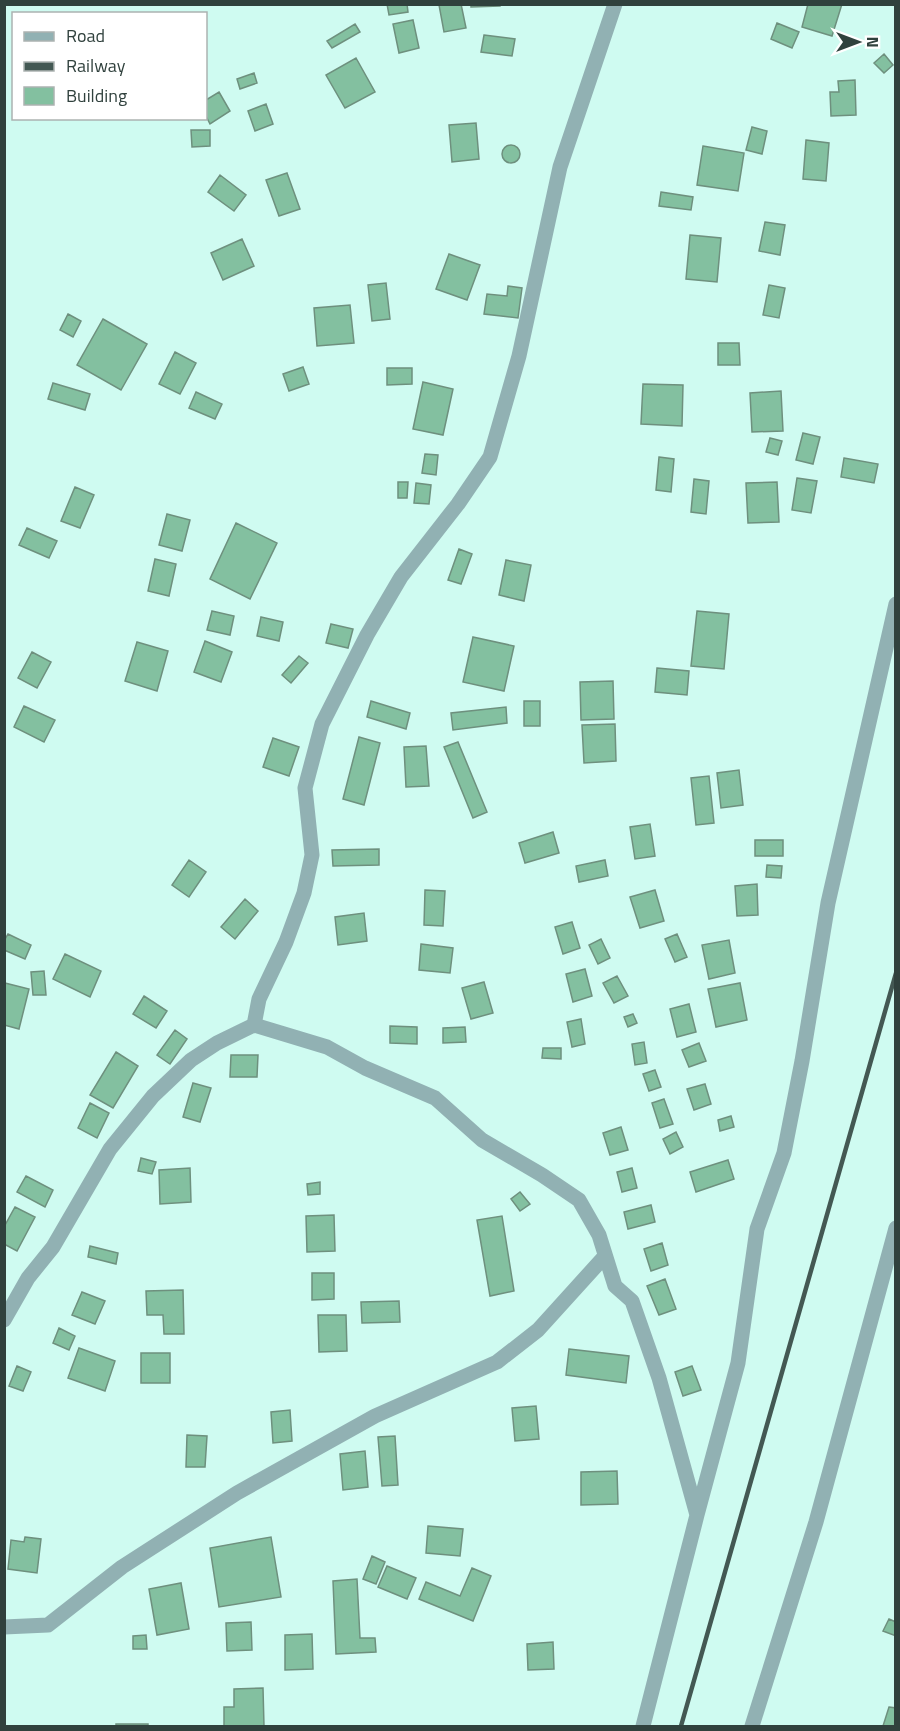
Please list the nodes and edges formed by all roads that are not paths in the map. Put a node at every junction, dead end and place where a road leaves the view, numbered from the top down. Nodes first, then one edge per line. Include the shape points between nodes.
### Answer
1 (615, 4) edge
2 (896, 604) edge
3 (254, 1025) junction
4 (895, 1232) edge
5 (605, 1256) junction
6 (4, 1320) edge
7 (697, 1515) junction
8 (4, 1627) edge
9 (643, 1726) edge
10 (752, 1726) edge

1 - 3 street via 560,167 519,356 490,457 401,578 322,724 305,788 312,855 304,893 259,999
2 - 7 street via 828,903 784,1153 757,1229 738,1363
3 - 5 street via 327,1047 435,1098 482,1140 579,1200 599,1235
3 - 6 street via 217,1042 191,1060 153,1096 110,1149 53,1247 28,1278
4 - 10 street via 816,1522
5 - 7 street via 615,1286 632,1301 659,1378
5 - 8 street via 538,1330 497,1362 375,1416 237,1492 122,1567 48,1625
7 - 9 street

